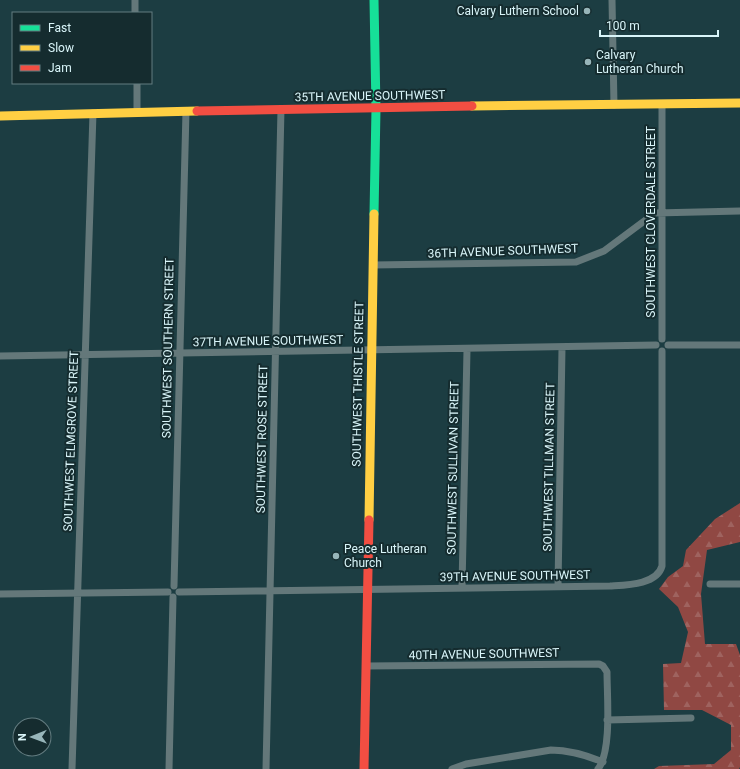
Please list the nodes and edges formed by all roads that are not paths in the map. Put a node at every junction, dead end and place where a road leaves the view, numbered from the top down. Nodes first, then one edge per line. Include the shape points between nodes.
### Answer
1 (136, 0) edge
2 (374, 0) edge
3 (612, 0) edge
4 (135, 12) edge
5 (137, 84) edge
6 (740, 104) edge
7 (614, 105) junction
8 (662, 105) junction
9 (281, 109) junction
10 (376, 109) junction
11 (186, 111) junction
12 (137, 112) junction
13 (93, 114) junction
14 (0, 116) edge
15 (740, 211) edge
16 (662, 212) junction
17 (373, 265) junction
18 (662, 339) junction
19 (740, 344) edge
20 (656, 345) junction
21 (668, 345) junction
22 (562, 348) junction
23 (371, 350) junction
24 (467, 350) junction
25 (275, 351) junction
26 (662, 351) junction
27 (179, 353) junction
28 (85, 354) junction
29 (0, 356) edge
30 (710, 584) dead end
31 (740, 584) edge
32 (558, 586) junction
33 (462, 587) junction
34 (177, 589) junction
35 (367, 590) junction
36 (270, 591) junction
37 (77, 593) junction
38 (0, 594) edge
39 (171, 594) junction
40 (366, 666) junction
41 (691, 718) dead end
42 (607, 720) junction
43 (603, 762) junction
44 (72, 769) edge
45 (169, 769) edge
46 (266, 769) edge
47 (364, 769) edge
48 (452, 769) edge
49 (598, 769) edge

1 - 4 street
2 - 10 main road, SOUTHWEST THISTLE STREET
3 - 7 street
5 - 12 street
6 - 8 main road, 35TH AVENUE SOUTHWEST
7 - 8 main road, 35TH AVENUE SOUTHWEST
7 - 10 main road, 35TH AVENUE SOUTHWEST
8 - 16 street, SOUTHWEST CLOVERDALE STREET
9 - 10 main road, 35TH AVENUE SOUTHWEST
9 - 11 main road, 35TH AVENUE SOUTHWEST
9 - 25 street, SOUTHWEST ROSE STREET
10 - 17 main road, SOUTHWEST THISTLE STREET
11 - 12 main road, 35TH AVENUE SOUTHWEST
11 - 27 street, SOUTHWEST SOUTHERN STREET
12 - 13 main road, 35TH AVENUE SOUTHWEST
13 - 14 main road, 35TH AVENUE SOUTHWEST
13 - 28 street, SOUTHWEST ELMGROVE STREET
15 - 16 street, 36TH AVENUE SOUTHWEST
16 - 17 street, 36TH AVENUE SOUTHWEST via 651,215 604,251 576,262
16 - 18 street, SOUTHWEST CLOVERDALE STREET
17 - 23 main road, SOUTHWEST THISTLE STREET
18 - 20 street
18 - 21 street
19 - 21 street
20 - 22 street, 37TH AVENUE SOUTHWEST
20 - 26 street via 658,350
21 - 26 street via 666,350
22 - 24 street, 37TH AVENUE SOUTHWEST
22 - 32 street, SOUTHWEST TILLMAN STREET
23 - 24 street, 37TH AVENUE SOUTHWEST
23 - 25 street, 37TH AVENUE SOUTHWEST
23 - 35 main road, SOUTHWEST THISTLE STREET
24 - 33 street, SOUTHWEST SULLIVAN STREET
25 - 27 street, 37TH AVENUE SOUTHWEST
25 - 36 street, SOUTHWEST ROSE STREET
26 - 32 street, 39TH AVENUE SOUTHWEST via 662,566 658,574 643,582 627,585
27 - 28 street, 37TH AVENUE SOUTHWEST
27 - 34 street, SOUTHWEST SOUTHERN STREET
28 - 29 street, 37TH AVENUE SOUTHWEST
28 - 37 street, SOUTHWEST ELMGROVE STREET
30 - 31 street
32 - 33 street, 39TH AVENUE SOUTHWEST
33 - 35 street, 39TH AVENUE SOUTHWEST
34 - 36 street, 39TH AVENUE SOUTHWEST
34 - 39 street via 178,595
35 - 36 street, 39TH AVENUE SOUTHWEST
35 - 40 main road, SOUTHWEST THISTLE STREET
36 - 46 street, SOUTHWEST ROSE STREET
37 - 38 street
37 - 39 street
37 - 44 street, SOUTHWEST ELMGROVE STREET
39 - 45 street
40 - 42 street, 40TH AVENUE SOUTHWEST via 599,664 607,672
40 - 47 main road, SOUTHWEST THISTLE STREET
41 - 42 street
42 - 43 street
43 - 48 street via 579,753 551,750 466,764
43 - 49 street

